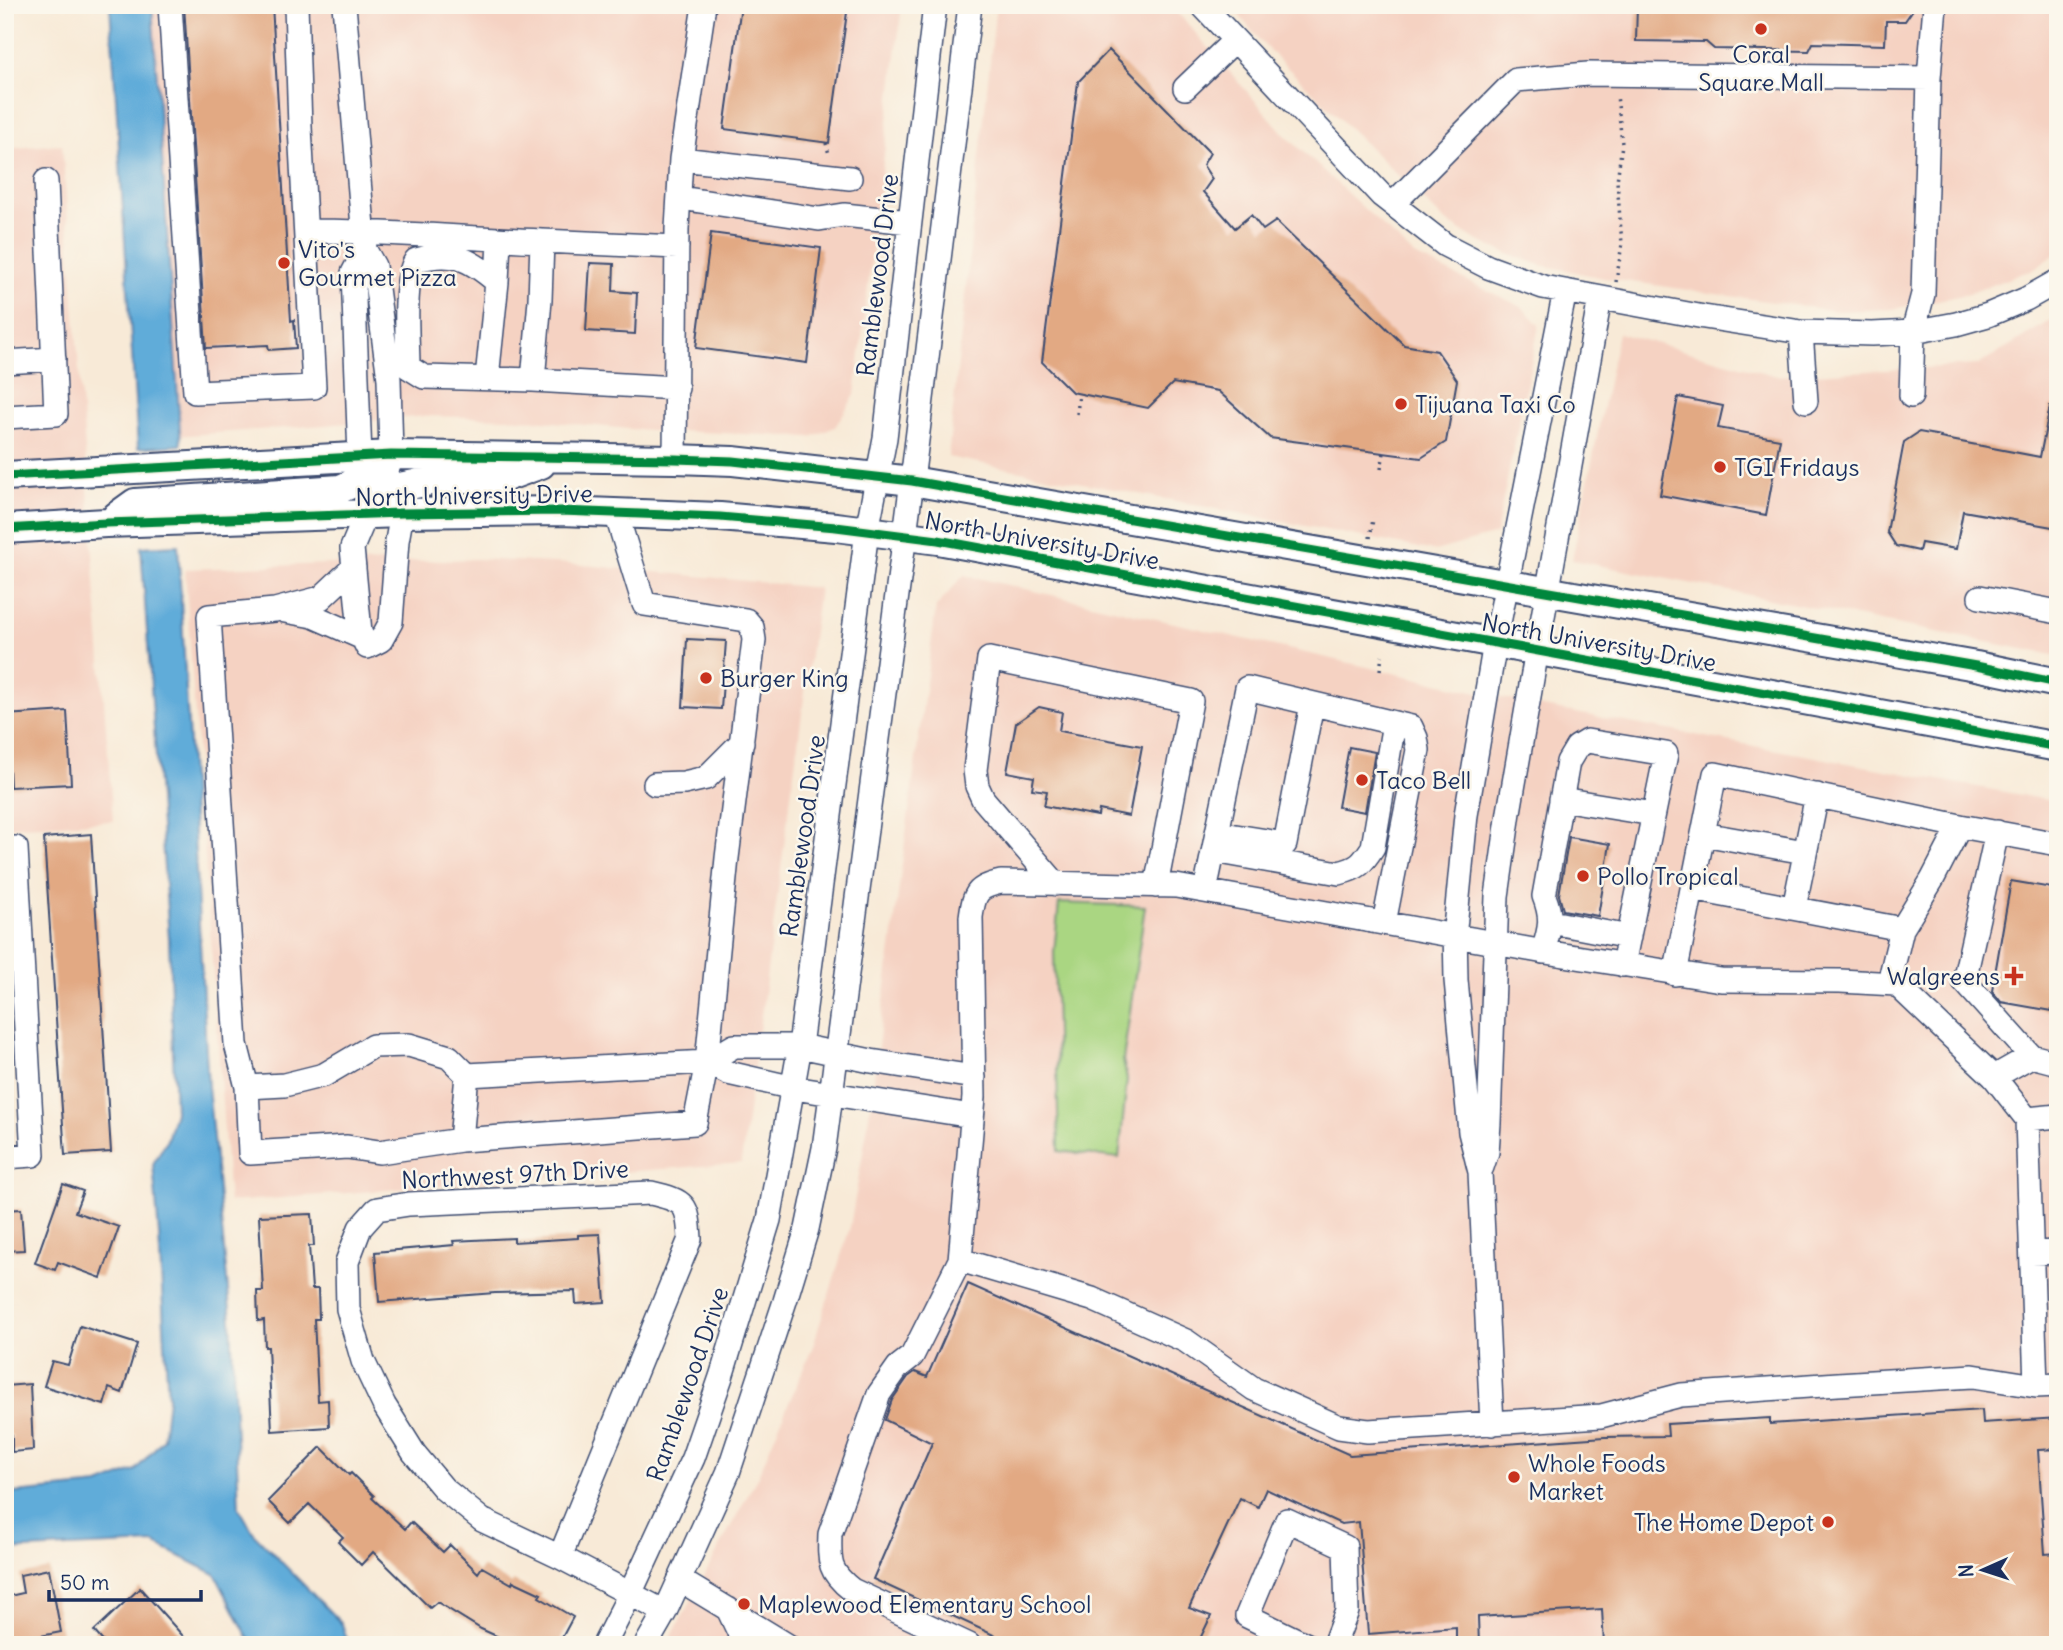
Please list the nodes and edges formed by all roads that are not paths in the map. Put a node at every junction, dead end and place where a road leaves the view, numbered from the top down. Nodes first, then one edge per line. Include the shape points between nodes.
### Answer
1 (170, 5) edge
2 (296, 5) edge
3 (344, 5) edge
4 (704, 5) edge
5 (935, 5) edge
6 (970, 5) edge
7 (1202, 5) edge
8 (1935, 5) edge
9 (1234, 41) junction
10 (1929, 78) junction
11 (1185, 88) dead end
12 (681, 159) junction
13 (850, 178) dead end
14 (46, 181) dead end
15 (680, 198) junction
16 (1393, 204) junction
17 (909, 222) junction
18 (306, 231) junction
19 (364, 240) junction
20 (499, 240) junction
21 (542, 241) junction
22 (677, 247) junction
23 (2058, 281) edge
24 (497, 282) junction
25 (1564, 291) junction
26 (1609, 300) junction
27 (1913, 331) junction
28 (1801, 332) junction
29 (54, 359) junction
30 (5, 362) edge
31 (487, 378) junction
32 (533, 380) junction
33 (677, 388) junction
34 (1911, 396) dead end
35 (1806, 401) dead end
36 (5, 417) edge
37 (391, 455) junction
38 (360, 457) junction
39 (556, 458) junction
40 (675, 459) junction
41 (5, 476) edge
42 (878, 476) junction
43 (912, 481) junction
44 (402, 513) junction
45 (616, 513) junction
46 (366, 515) junction
47 (106, 523) junction
48 (5, 529) edge
49 (867, 531) junction
50 (904, 535) junction
51 (354, 567) junction
52 (1507, 586) junction
53 (1547, 593) junction
54 (1980, 597) dead end
55 (275, 610) junction
56 (2058, 612) edge
57 (363, 638) junction
58 (1496, 643) junction
59 (1536, 650) junction
60 (2058, 682) edge
61 (1312, 704) junction
62 (1394, 723) junction
63 (742, 742) junction
64 (2058, 747) edge
65 (655, 784) dead end
66 (1817, 795) junction
67 (1561, 799) junction
68 (1653, 814) junction
69 (1960, 826) junction
70 (1997, 832) junction
71 (1703, 834) junction
72 (1215, 842) junction
73 (2058, 844) edge
74 (5, 849) edge
75 (1805, 852) junction
76 (1056, 884) junction
77 (1156, 886) junction
78 (1692, 889) junction
79 (1205, 891) junction
80 (1794, 908) junction
81 (1551, 922) junction
82 (1384, 923) junction
83 (1902, 929) junction
84 (1454, 936) junction
85 (1629, 937) junction
86 (1494, 943) junction
87 (1543, 952) junction
88 (1623, 965) junction
89 (1675, 974) junction
90 (1889, 983) junction
91 (800, 1046) junction
92 (837, 1053) junction
93 (2031, 1056) junction
94 (707, 1062) junction
95 (2058, 1063) edge
96 (467, 1075) junction
97 (974, 1077) junction
98 (1994, 1077) junction
99 (247, 1087) junction
100 (794, 1088) junction
101 (832, 1094) junction
102 (972, 1116) junction
103 (2058, 1116) edge
104 (2027, 1118) junction
105 (461, 1140) junction
106 (5, 1157) edge
107 (1480, 1172) junction
108 (2058, 1252) edge
109 (2032, 1253) junction
110 (960, 1260) junction
111 (2047, 1386) edge
112 (1492, 1424) junction
113 (560, 1557) junction
114 (680, 1580) junction
115 (630, 1594) junction
116 (729, 1609) junction
117 (665, 1612) junction
118 (604, 1645) edge
119 (646, 1645) edge
120 (745, 1645) edge
121 (787, 1645) edge
122 (969, 1645) edge
123 (1307, 1645) edge
124 (1334, 1645) edge

1 - 18 street via 195,392 314,387
2 - 18 street
3 - 19 street
4 - 12 street
5 - 17 street, Ramblewood Drive
6 - 43 street
7 - 9 street
8 - 10 street
9 - 11 street
9 - 16 street
10 - 16 street via 1588,74 1516,80
10 - 27 street via 1923,294
12 - 13 street
12 - 15 street
14 - 29 street
15 - 17 street via 819,219 844,215
15 - 22 street
16 - 25 street via 1445,245 1477,262
17 - 42 street, Ramblewood Drive
18 - 19 street
19 - 20 street via 421,236
19 - 37 street via 374,266 389,379
19 - 38 street via 353,273
20 - 21 street
20 - 24 street
21 - 22 street
21 - 32 street
22 - 33 street
23 - 27 street via 1988,315
24 - 31 street
24 - 31 street via 465,258 433,255 416,260 408,284 408,367 424,377
25 - 26 street
25 - 52 street
26 - 28 street
26 - 53 street
27 - 28 street
27 - 34 street
28 - 35 street
29 - 30 street
29 - 36 street via 56,414
31 - 32 street
32 - 33 street
33 - 40 street
37 - 38 main road, North University Drive
37 - 39 main road, North University Drive
37 - 47 main road via 384,470 340,489 135,503
38 - 41 main road, North University Drive
39 - 40 main road, North University Drive
39 - 46 main road via 500,479 446,478 394,488
40 - 42 main road, North University Drive
42 - 43 main road, North University Drive
42 - 49 street, Ramblewood Drive
43 - 50 street
43 - 52 main road, North University Drive
44 - 45 main road, North University Drive
44 - 46 main road, North University Drive
44 - 57 street via 391,622 382,640 367,647
45 - 49 main road, North University Drive
45 - 63 street via 644,604 746,620 752,627
46 - 47 main road, North University Drive
46 - 51 street via 352,548
47 - 48 main road, North University Drive
49 - 50 main road, North University Drive
49 - 91 street, Ramblewood Drive
50 - 58 main road, North University Drive
50 - 92 street
51 - 55 street via 321,598
51 - 57 street
52 - 53 main road, North University Drive
52 - 58 street
53 - 59 street
53 - 60 main road, North University Drive
54 - 56 street
55 - 57 street via 313,616
55 - 99 street via 209,616 236,1044
58 - 59 main road, North University Drive
58 - 84 street via 1466,815
59 - 64 main road, North University Drive
59 - 86 street via 1509,812
61 - 62 street
61 - 72 street via 1285,844
61 - 72 street via 1247,688
62 - 72 street via 1373,847 1362,864 1339,873
62 - 82 street via 1411,727 1418,750
63 - 65 street via 706,778
63 - 94 street
66 - 69 street
66 - 71 street via 1715,774
66 - 75 street
67 - 68 street
67 - 68 street via 1567,762 1587,741 1666,754
67 - 81 street via 1544,896
68 - 85 street
69 - 70 street
69 - 83 street
70 - 73 street
70 - 93 street via 1964,981
71 - 75 street
71 - 78 street
72 - 79 street
74 - 106 street via 16,848 33,1156
75 - 80 street
76 - 77 street
76 - 77 street via 976,786 989,659 1191,701
76 - 97 street via 1001,882 985,886 973,900
77 - 79 street
78 - 80 street
78 - 89 street
79 - 82 street
80 - 83 street
81 - 85 street
81 - 87 street
82 - 84 street
83 - 90 street
84 - 86 street
84 - 107 street via 1470,1132
85 - 88 street
86 - 87 street
86 - 107 street via 1489,1122
87 - 88 street
88 - 89 street
89 - 90 street via 1721,980
90 - 98 street via 1896,984
91 - 92 street
91 - 94 street via 734,1046
91 - 100 street, Ramblewood Drive
92 - 97 street
92 - 101 street
93 - 95 street
93 - 98 street
94 - 96 street
94 - 100 street via 727,1073
94 - 105 street via 695,1124
96 - 99 street via 449,1057 409,1045 373,1046 324,1075 284,1086
96 - 105 street
97 - 102 street
98 - 104 street
99 - 105 street via 250,1153 347,1147 379,1152
100 - 101 street
100 - 115 street, Ramblewood Drive via 769,1220 722,1377 693,1458
101 - 102 street
101 - 114 street via 807,1229 785,1301 728,1473
102 - 110 street
103 - 104 street
104 - 109 street
107 - 112 street
108 - 109 street
109 - 111 street
110 - 112 street via 1092,1299 1186,1341 1254,1389 1339,1427 1368,1431
110 - 122 street via 912,1356 879,1394 830,1534 829,1558 837,1578 852,1590
111 - 112 street via 1973,1376 1681,1395 1601,1416
113 - 113 street, Northwest 97th Drive via 690,1239 688,1214 676,1198 652,1193 377,1209 360,1228 347,1262 348,1309 363,1361 384,1405 444,1489 482,1520
113 - 115 street, Northwest 97th Drive
114 - 116 street
114 - 117 street
115 - 117 street, Northwest 97th Drive
115 - 118 street, Ramblewood Drive
116 - 120 street
116 - 121 street
117 - 119 street
123 - 124 street via 1247,1616 1287,1520 1345,1547 1347,1611

